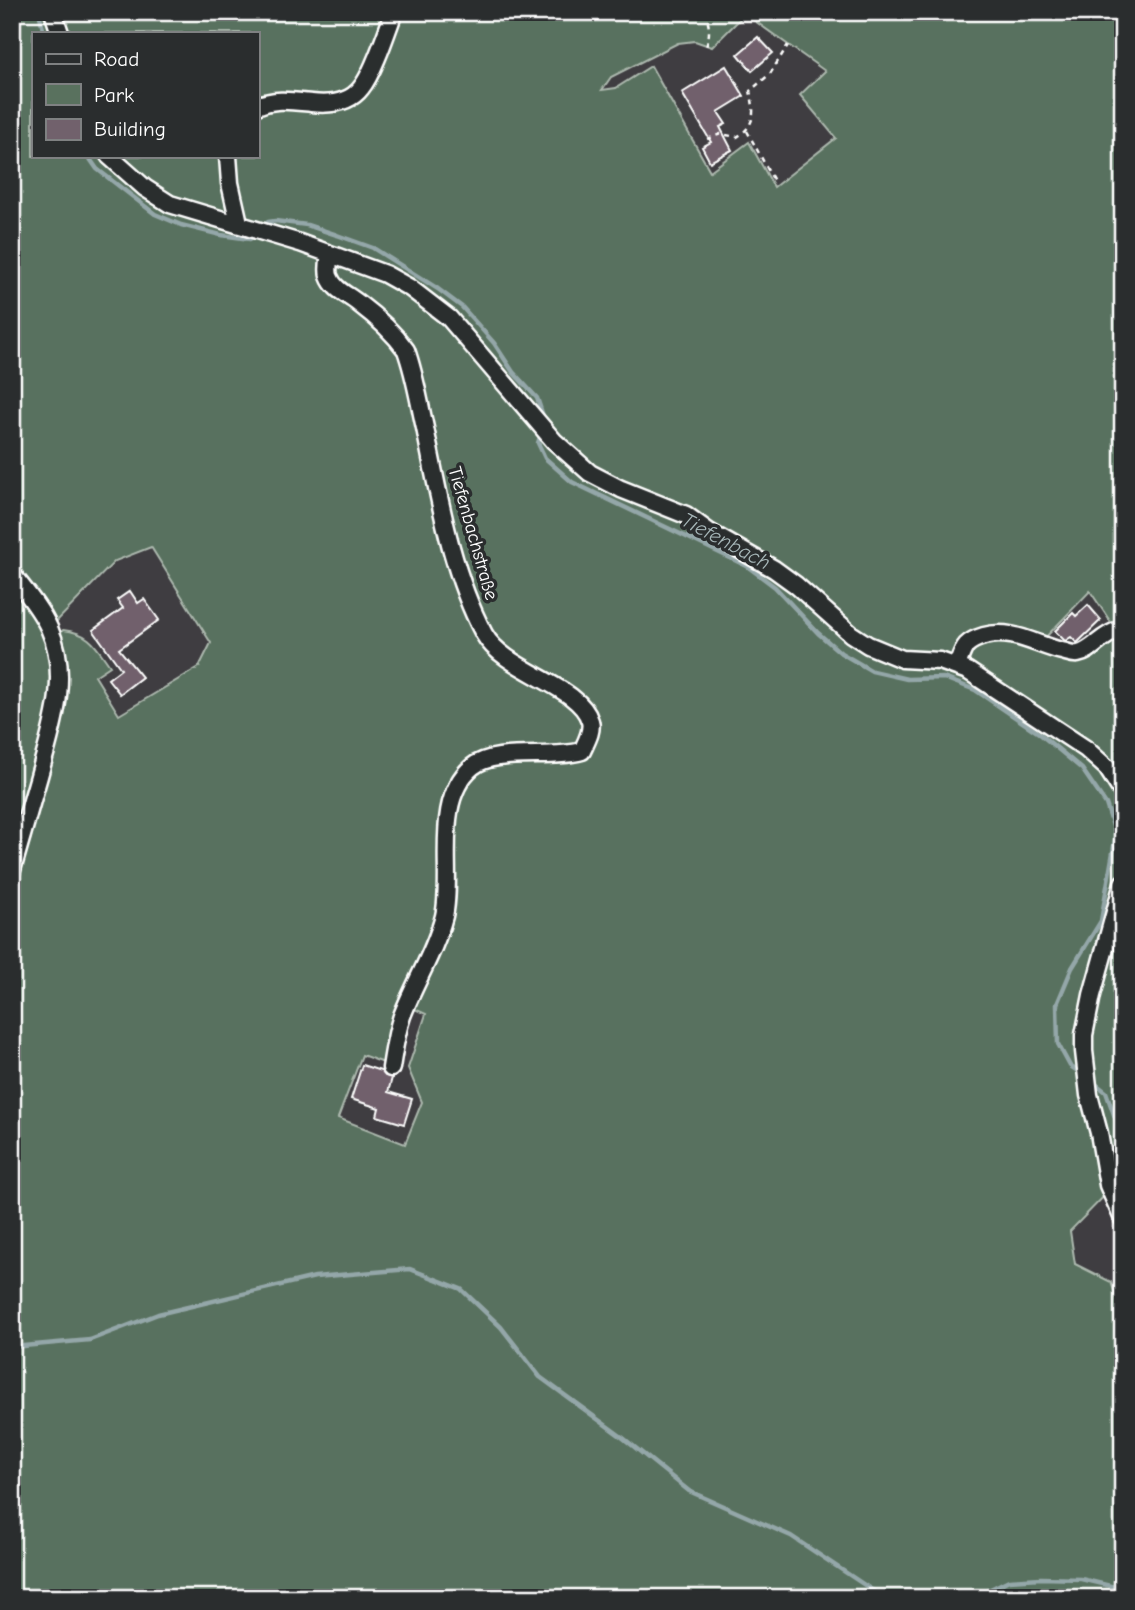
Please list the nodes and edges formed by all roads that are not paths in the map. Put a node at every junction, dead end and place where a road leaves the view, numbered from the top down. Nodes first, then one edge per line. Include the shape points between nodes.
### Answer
1 (53, 12) edge
2 (394, 12) edge
3 (60, 32) edge
4 (259, 106) edge
5 (111, 158) edge
6 (228, 158) edge
7 (243, 224) junction
8 (330, 254) junction
9 (12, 574) edge
10 (1123, 632) edge
11 (957, 666) junction
12 (1123, 793) edge
13 (12, 870) edge
14 (1123, 883) edge
15 (391, 1068) dead end
16 (1123, 1219) edge

1 - 3 street
2 - 4 street via 361,88 348,99 324,105 281,100
5 - 7 street via 170,204
6 - 7 street via 230,183
7 - 8 street
8 - 11 street via 386,274 433,303 554,441 603,480 679,512 774,569 868,645 902,659
8 - 15 street, Tiefenbachstraße via 330,278 338,289 359,303 406,350 455,559 486,637 522,669 577,700 591,723 582,751 489,759 473,765 461,779 448,820 444,916 403,1014
9 - 13 street via 50,629 59,680 57,709
10 - 11 street via 1107,633 1076,655 995,632 964,646
11 - 12 street via 1086,749 1107,768
14 - 16 street via 1084,1035 1089,1095 1108,1185

